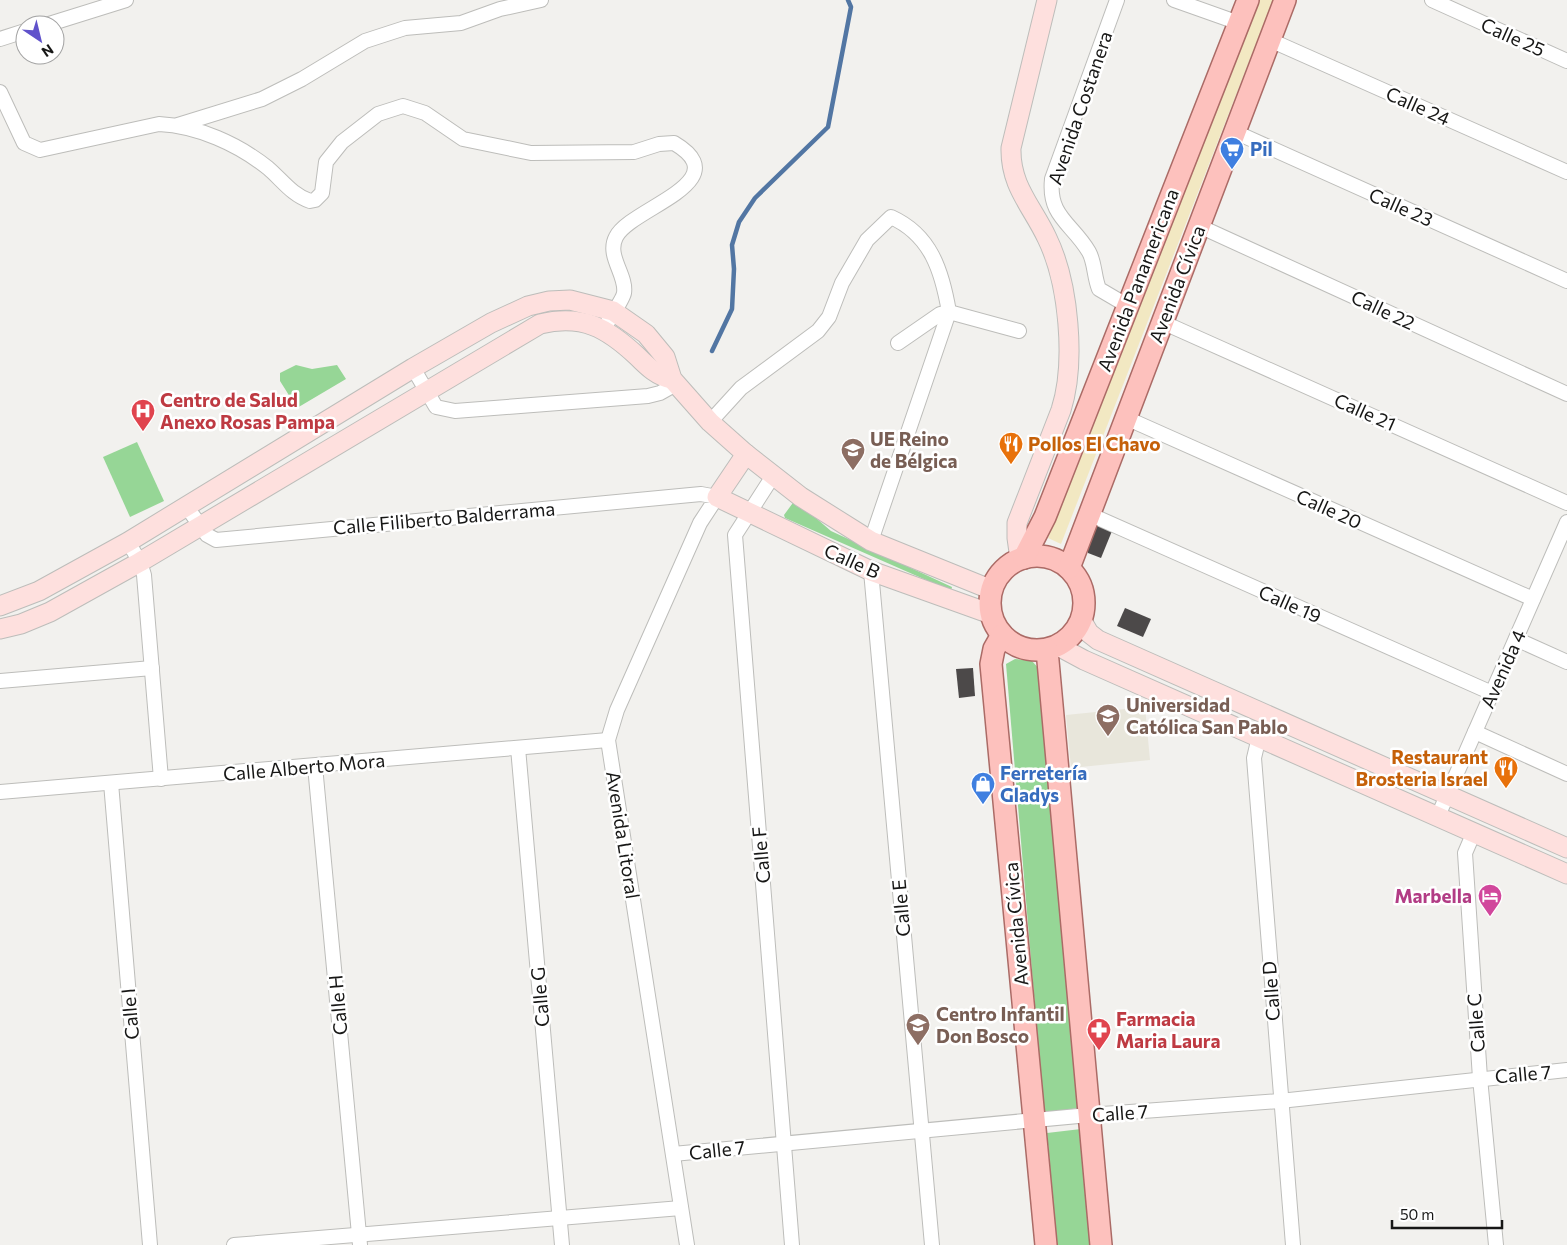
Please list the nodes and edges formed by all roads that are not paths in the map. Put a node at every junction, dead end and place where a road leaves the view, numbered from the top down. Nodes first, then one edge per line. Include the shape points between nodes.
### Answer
1 (126, 0) edge
2 (541, 0) edge
3 (1047, 0) edge
4 (1117, 0) edge
5 (1174, 0) edge
6 (1248, 0) edge
7 (1285, 0) edge
8 (1432, 0) edge
9 (65, 19) edge
10 (1239, 23) junction
11 (15, 35) edge
12 (0, 39) edge
13 (1270, 40) junction
14 (1567, 61) edge
15 (0, 92) edge
16 (178, 125) junction
17 (1234, 132) junction
18 (1567, 172) edge
19 (1199, 226) junction
20 (1567, 281) edge
21 (1128, 306) junction
22 (613, 311) junction
23 (949, 312) junction
24 (1162, 322) junction
25 (604, 329) junction
26 (1019, 331) dead end
27 (898, 342) dead end
28 (414, 368) junction
29 (674, 381) junction
30 (427, 390) junction
31 (1567, 394) edge
32 (1126, 418) junction
33 (710, 422) junction
34 (746, 454) junction
35 (773, 476) junction
36 (717, 497) junction
37 (1567, 502) edge
38 (186, 506) junction
39 (749, 512) junction
40 (1089, 514) junction
41 (1567, 522) edge
42 (200, 527) junction
43 (870, 541) junction
44 (128, 542) junction
45 (1562, 548) edge
46 (1022, 558) junction
47 (140, 562) junction
48 (1069, 568) junction
49 (871, 571) junction
50 (992, 590) junction
51 (1533, 599) junction
52 (0, 606) edge
53 (991, 614) junction
54 (1082, 621) junction
55 (0, 629) edge
56 (1002, 635) junction
57 (1516, 639) junction
58 (1053, 648) junction
59 (1567, 662) edge
60 (152, 668) junction
61 (0, 681) edge
62 (1492, 693) junction
63 (1475, 732) junction
64 (1259, 737) junction
65 (608, 740) junction
66 (518, 748) junction
67 (315, 766) junction
68 (1567, 774) edge
69 (161, 779) junction
70 (110, 783) junction
71 (0, 792) edge
72 (1447, 795) junction
73 (1438, 816) junction
74 (1474, 832) junction
75 (1567, 848) edge
76 (1567, 874) edge
77 (1567, 1070) edge
78 (1480, 1078) junction
79 (1280, 1101) junction
80 (1089, 1115) junction
81 (1035, 1121) junction
82 (922, 1132) junction
83 (784, 1143) junction
84 (673, 1154) junction
85 (681, 1208) junction
86 (560, 1217) junction
87 (360, 1240) edge
88 (150, 1245) edge
89 (234, 1245) edge
90 (562, 1245) edge
91 (687, 1245) edge
92 (792, 1245) edge
93 (932, 1245) edge
94 (1046, 1245) edge
95 (1101, 1245) edge
96 (1293, 1245) edge
97 (1496, 1245) edge

1 - 9 street
2 - 16 street via 500,8 461,23 405,28 365,41 262,99
3 - 46 street via 1011,148 1011,164 1029,208 1055,255 1062,281 1070,361 1064,402 1017,523
4 - 21 street, Avenida Costanera via 1052,179 1051,190 1052,202 1061,219 1088,252 1099,289
5 - 10 street
6 - 10 main road, Avenida Panamericana
7 - 13 main road, Avenida Cívica
8 - 14 street, Calle 25
10 - 21 main road, Avenida Panamericana
11 - 12 street
13 - 17 main road, Avenida Cívica
13 - 18 street, Calle 24
15 - 16 street via 24,143 40,150 160,124
16 - 22 street via 212,135 243,152 310,202 322,193 326,162 342,142 378,114 403,106 425,113 463,140 531,153 634,152 674,143 690,156 694,173 682,191 636,217 614,239 624,294
17 - 19 main road, Avenida Cívica
17 - 20 street, Calle 23
19 - 24 main road, Avenida Cívica
19 - 31 street, Calle 22
21 - 46 main road, Avenida Panamericana via 1045,517
22 - 25 street
22 - 28 street via 570,300 528,306
22 - 29 street via 646,334 665,356
23 - 26 street
23 - 27 street via 940,314
23 - 33 street via 940,273 929,249 906,224 890,217 867,240 842,283 829,317 818,331 741,388
23 - 43 street
24 - 32 main road, Avenida Cívica
24 - 37 street, Calle 21
25 - 29 street via 653,371
25 - 30 street via 570,320 540,324
28 - 30 street
28 - 38 street
29 - 30 street via 660,393 648,396 455,411 436,407
29 - 33 street, Calle B
30 - 42 street
32 - 40 main road, Avenida Cívica
32 - 51 street, Calle 20
33 - 34 street, Calle B
34 - 35 street, Calle B
34 - 36 street, Avenida Litoral
35 - 39 street, Calle F
35 - 43 street, Calle B
36 - 39 street, Calle B
36 - 42 street, Calle Filiberto Balderrama via 701,494 216,540
36 - 65 street, Avenida Litoral via 700,523 617,710
38 - 42 street, Calle Filiberto Balderrama
38 - 44 street
39 - 49 street, Calle B
39 - 83 street, Calle F via 735,535
40 - 48 main road, Avenida Cívica
40 - 62 street, Calle 19
41 - 45 street, Avenida 4
42 - 47 street
43 - 50 street, Calle B
44 - 47 street
44 - 52 street via 39,591
45 - 51 street, Avenida 4
46 - 48 main road via 1043,556
46 - 50 main road via 1004,570
47 - 55 street via 50,612
47 - 60 street via 144,575
48 - 54 main road via 1079,579 1084,595
49 - 53 street, Calle B
49 - 82 street, Calle E
50 - 53 main road
51 - 57 street, Avenida 4
53 - 56 main road
54 - 58 main road via 1072,636
54 - 72 street via 1089,634 1098,640
56 - 58 main road via 1024,649
56 - 81 main road, Avenida Cívica via 994,649 991,664
57 - 59 street
57 - 62 street, Avenida 4
58 - 64 street
58 - 80 main road
60 - 61 street
60 - 69 street
62 - 63 street, Avenida 4
63 - 68 street
63 - 72 street, Avenida 4
64 - 73 street
64 - 79 street, Calle D via 1254,758
65 - 66 street, Calle Alberto Mora
65 - 84 street, Avenida Litoral
66 - 67 street, Calle Alberto Mora
66 - 86 street, Calle G
67 - 69 street, Calle Alberto Mora
67 - 87 street, Calle H
69 - 70 street, Calle Alberto Mora
70 - 71 street, Calle Alberto Mora
70 - 88 street, Calle I
72 - 73 street, Avenida 4
72 - 75 street
73 - 74 street
74 - 76 street
74 - 78 street, Calle C via 1466,853
77 - 78 street, Calle 7
78 - 79 street, Calle 7
78 - 97 street, Calle C
79 - 80 street, Calle 7
79 - 96 street, Calle D
80 - 81 street, Calle 7
80 - 95 main road
81 - 82 street, Calle 7
81 - 94 main road, Avenida Cívica
82 - 83 street, Calle 7
82 - 93 street, Calle E
83 - 84 street, Calle 7
83 - 92 street, Calle F
84 - 85 street, Avenida Litoral
85 - 86 street
85 - 91 street, Avenida Litoral
86 - 87 street
86 - 90 street, Calle G
87 - 89 street

